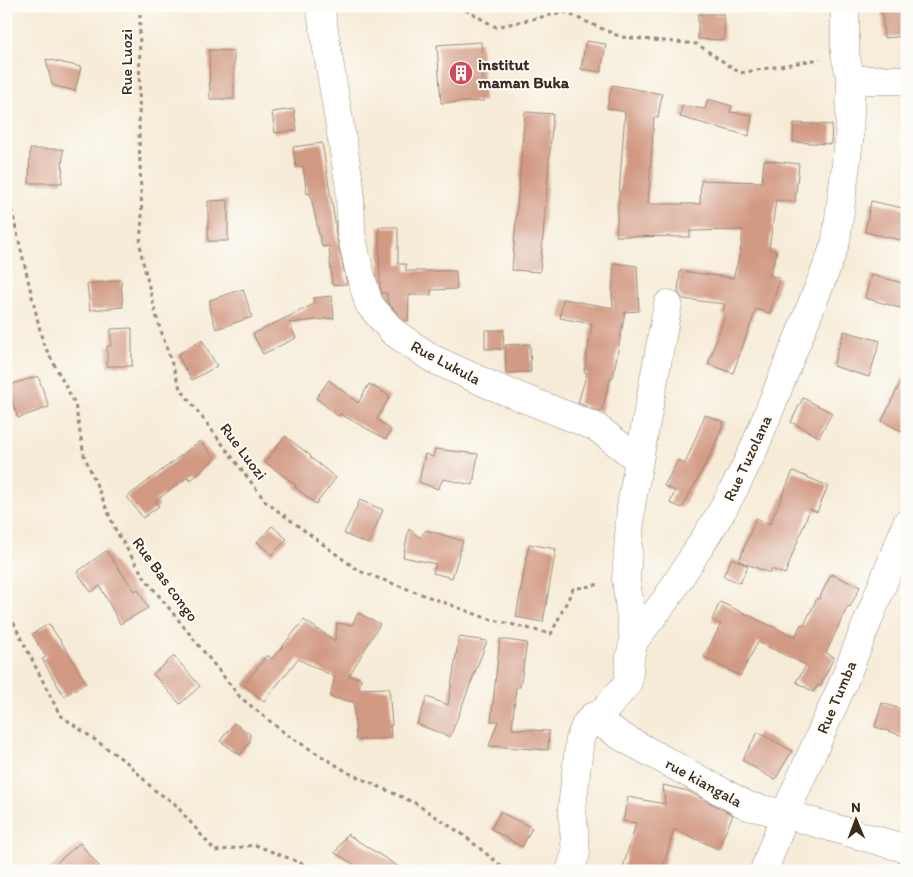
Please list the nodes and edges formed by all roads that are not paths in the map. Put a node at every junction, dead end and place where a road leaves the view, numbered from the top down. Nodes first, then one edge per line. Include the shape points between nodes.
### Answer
1 (320, 6) edge
2 (845, 6) edge
3 (848, 67) junction
4 (907, 80) edge
5 (668, 304) dead end
6 (639, 460) junction
7 (907, 523) edge
8 (634, 641) junction
9 (596, 720) junction
10 (785, 814) junction
11 (907, 849) edge
12 (570, 871) edge
13 (764, 871) edge

1 - 6 street, Rue Lukula via 350,188 351,233 369,304 393,332 433,359 596,427
2 - 3 street, Rue Tuzolana
3 - 4 street
3 - 8 street, Rue Tuzolana via 849,141 836,241 828,264 753,451 736,485 667,598
5 - 6 street
6 - 8 street via 631,507 626,580
7 - 10 street, Rue Tumba via 841,688
8 - 9 street, Rue Tuzolana via 628,683
9 - 10 street, rue kiangala via 748,806
9 - 12 street, Rue Tuzolana via 592,717 586,724 580,739 572,808 576,853
10 - 11 street, rue kiangala
10 - 13 street, Rue Tumba

